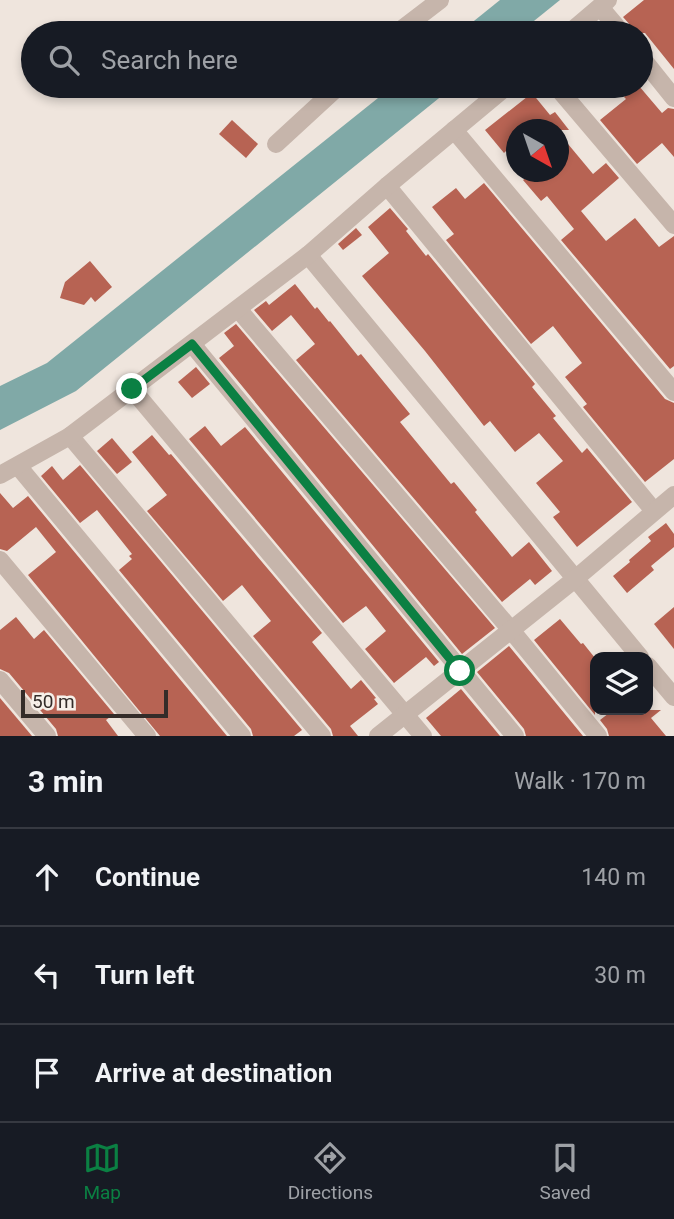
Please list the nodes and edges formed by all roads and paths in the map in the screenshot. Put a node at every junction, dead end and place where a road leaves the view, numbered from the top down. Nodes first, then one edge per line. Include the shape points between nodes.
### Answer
1 (440, 0) edge
2 (604, 3) edge
3 (413, 21) edge
4 (583, 21) edge
5 (615, 21) edge
6 (653, 72) edge
7 (326, 98) edge
8 (493, 98) edge
9 (566, 98) edge
10 (674, 98) edge
11 (454, 130) junction
12 (276, 144) dead end
13 (387, 186) junction
14 (674, 225) edge
15 (308, 255) junction
16 (238, 309) junction
17 (192, 344) junction
18 (132, 389) junction
19 (674, 392) edge
20 (70, 436) junction
21 (18, 466) junction
22 (0, 475) edge
23 (667, 504) edge
24 (0, 560) edge
25 (575, 579) junction
26 (511, 630) junction
27 (636, 652) edge
28 (460, 671) junction
29 (653, 672) edge
30 (0, 680) edge
31 (674, 697) edge
32 (404, 713) junction
33 (47, 736) edge
34 (148, 736) edge
35 (242, 736) edge
36 (322, 736) edge
37 (377, 736) edge
38 (423, 736) edge
39 (515, 736) edge
40 (597, 736) edge

1 - 3 street
2 - 4 street
2 - 5 street
6 - 10 street
7 - 12 street
8 - 11 street
9 - 14 street
11 - 13 street
11 - 19 street
13 - 15 street
13 - 23 street
15 - 16 street
15 - 25 street
16 - 17 street
16 - 26 street
17 - 18 street
17 - 28 street
18 - 20 street
18 - 32 street
20 - 21 street
20 - 36 street
21 - 22 street
21 - 35 street
23 - 25 street
24 - 34 street
25 - 26 street
25 - 27 street
26 - 28 street
26 - 40 street
28 - 32 street
28 - 39 street
29 - 31 street
30 - 33 street
32 - 37 street
32 - 38 street

